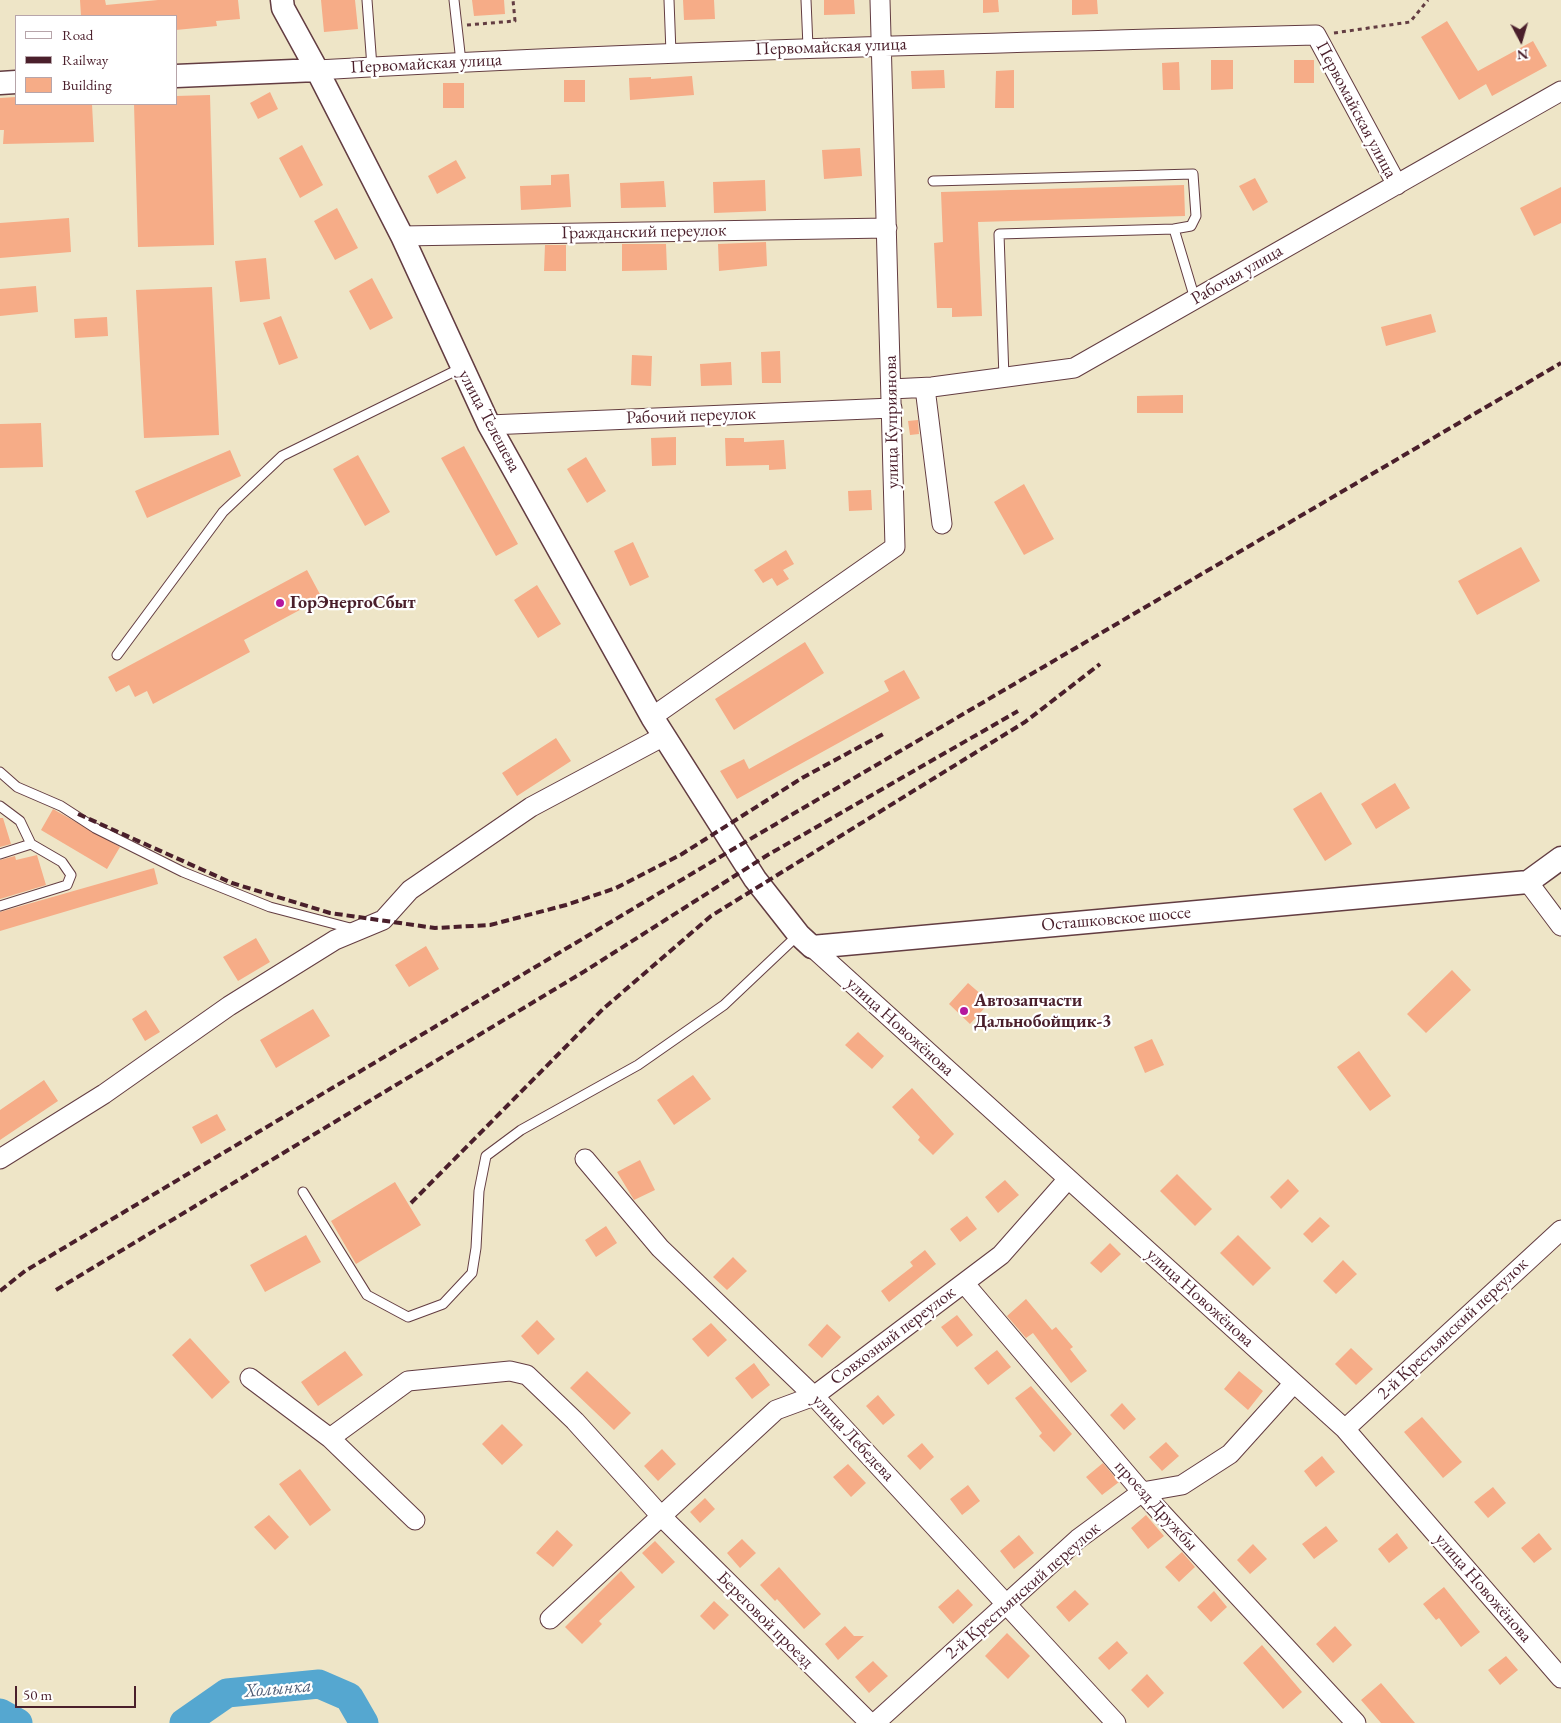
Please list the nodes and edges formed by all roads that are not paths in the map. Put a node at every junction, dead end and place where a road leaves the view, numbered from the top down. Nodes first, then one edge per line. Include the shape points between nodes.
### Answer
1 (282, 0) edge
2 (367, 0) edge
3 (454, 0) edge
4 (669, 0) edge
5 (806, 0) edge
6 (880, 0) edge
7 (881, 45) junction
8 (808, 47) junction
9 (671, 52) junction
10 (461, 62) junction
11 (372, 67) junction
12 (317, 70) junction
13 (178, 76) edge
14 (15, 82) edge
15 (0, 83) edge
16 (1561, 91) edge
17 (933, 181) dead end
18 (1396, 185) junction
19 (887, 228) junction
20 (1174, 228) junction
21 (402, 236) junction
22 (1195, 300) junction
23 (461, 368) junction
24 (1004, 378) junction
25 (925, 388) junction
26 (891, 398) junction
27 (490, 425) junction
28 (942, 524) dead end
29 (117, 655) dead end
30 (652, 717) junction
31 (664, 736) junction
32 (0, 772) edge
33 (0, 806) edge
34 (32, 844) junction
35 (0, 854) edge
36 (1561, 858) edge
37 (1528, 882) junction
38 (0, 906) edge
39 (1561, 926) edge
40 (360, 930) junction
41 (805, 941) junction
42 (0, 1159) edge
43 (585, 1159) dead end
44 (1068, 1179) junction
45 (302, 1192) dead end
46 (1561, 1230) edge
47 (964, 1283) junction
48 (250, 1378) dead end
49 (1294, 1383) junction
50 (814, 1396) junction
51 (1345, 1429) junction
52 (330, 1438) junction
53 (1142, 1492) junction
54 (661, 1516) junction
55 (415, 1520) dead end
56 (1007, 1605) junction
57 (550, 1619) dead end
58 (1561, 1678) edge
59 (870, 1723) edge
60 (875, 1723) edge
61 (1116, 1723) edge
62 (1356, 1723) edge

1 - 12 street, улица Телешева via 283,8
2 - 11 lane
3 - 10 lane
4 - 9 lane
5 - 8 lane
6 - 7 street, улица Куприянова
7 - 8 street, Первомайская улица
7 - 18 street, Первомайская улица via 1316,35
7 - 19 street, улица Куприянова
8 - 9 street, Первомайская улица
9 - 10 street, Первомайская улица
10 - 11 street, Первомайская улица
11 - 12 street, Первомайская улица
12 - 13 street, Первомайская улица
12 - 21 street, улица Телешева
14 - 15 street
16 - 18 street, Рабочая улица
17 - 20 lane via 1193,174 1196,216 1191,226
18 - 22 street, Рабочая улица
19 - 21 street, Гражданский переулок
19 - 26 street, улица Куприянова
20 - 22 lane
20 - 24 lane via 999,234
21 - 23 street, улица Телешева
22 - 24 street, Рабочая улица via 1074,368
23 - 27 street, улица Телешева
23 - 29 lane via 282,456 223,512
24 - 25 street, Рабочая улица
25 - 26 street, Рабочая улица
25 - 28 street
26 - 27 street, Рабочий переулок
26 - 30 street, улица Куприянова via 895,547
27 - 30 street, улица Телешева
30 - 31 street, улица Телешева
31 - 40 street via 531,807 410,890 384,920
31 - 41 street, улица Телешева via 755,879
32 - 40 lane via 17,787 61,806 95,828 183,872 270,907
33 - 34 lane via 20,821
34 - 35 lane
34 - 38 lane via 62,862 71,876 67,885
36 - 37 street
37 - 39 street
37 - 41 street, Осташковское шоссе
40 - 42 street via 335,940 229,1006 104,1094
41 - 44 street, улица Новожёнова
41 - 45 lane via 724,1005 638,1065 521,1130 486,1156 479,1191 472,1273 443,1304 408,1317 367,1295
43 - 50 street, улица Лебедева via 660,1248
44 - 47 street, Совхозный переулок via 1001,1255
44 - 49 street, улица Новожёнова
46 - 51 street, 2-й Крестьянский переулок
47 - 50 street, Совхозный переулок
47 - 53 street, проезд Дружбы
48 - 52 street
49 - 51 street, улица Новожёнова
49 - 53 street, 2-й Крестьянский переулок via 1230,1454 1182,1485
50 - 54 street, Совхозный переулок via 776,1410
50 - 56 street, улица Лебедева
51 - 58 street, улица Новожёнова
52 - 54 street, Береговой проезд via 408,1382 510,1371 527,1375 575,1421
52 - 55 street
53 - 56 street, 2-й Крестьянский переулок via 1078,1538
53 - 62 street, проезд Дружбы
54 - 57 street, Совхозный переулок
54 - 59 street, Береговой проезд
56 - 60 street, 2-й Крестьянский переулок
56 - 61 street, улица Лебедева

